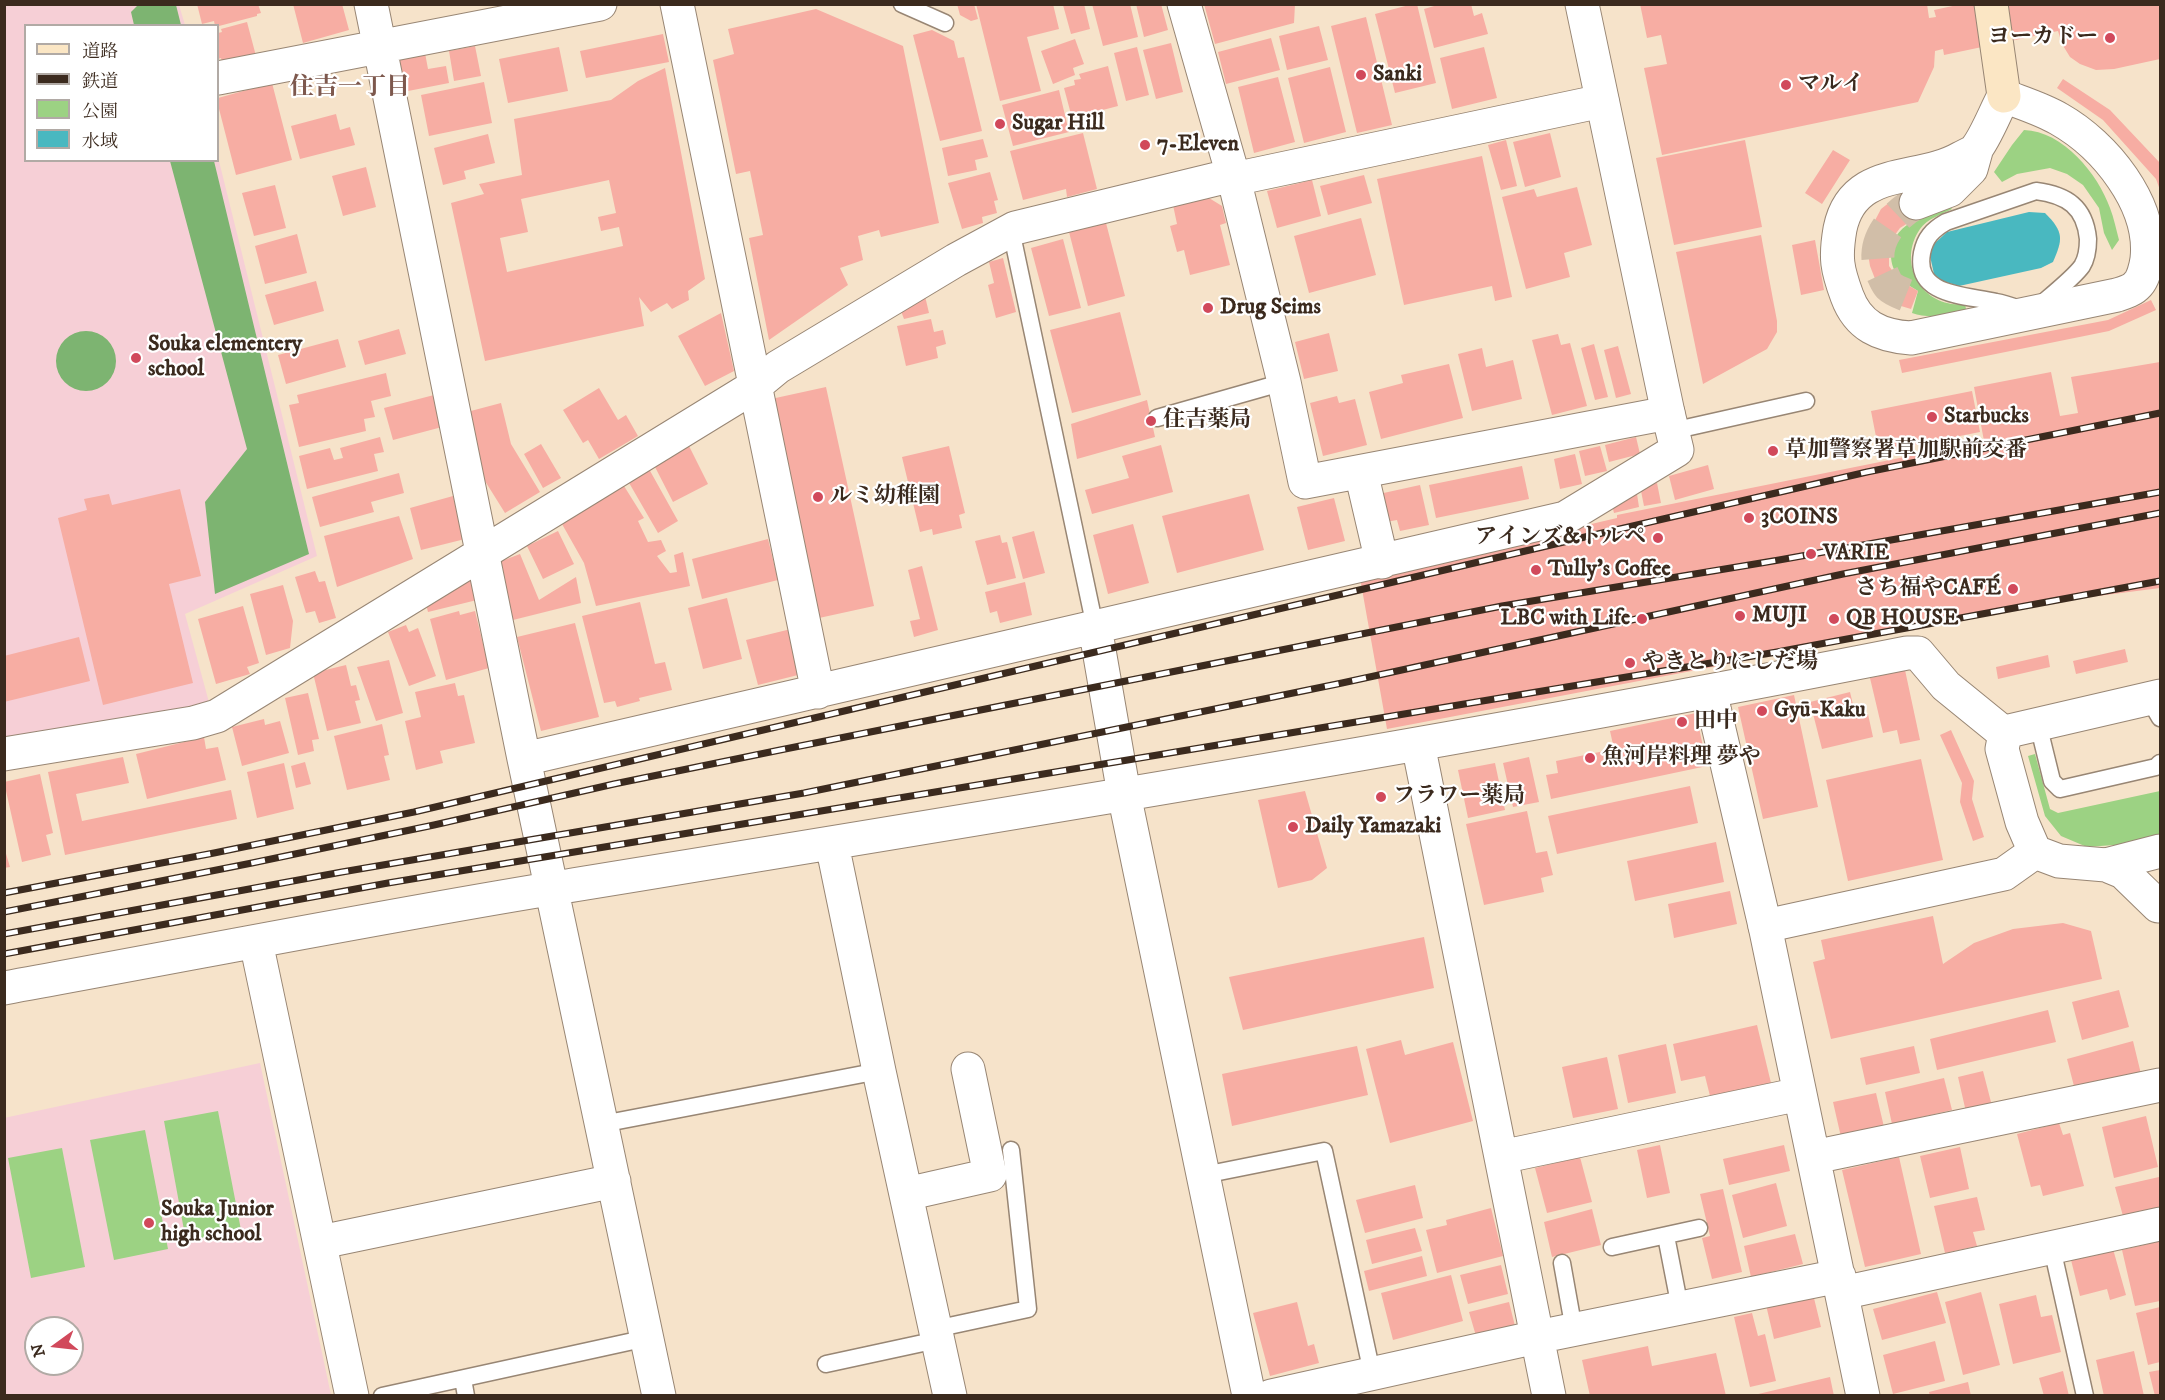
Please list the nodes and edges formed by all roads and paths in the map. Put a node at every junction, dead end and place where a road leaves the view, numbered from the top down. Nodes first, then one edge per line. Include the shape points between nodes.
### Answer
1 (371, 4) edge
2 (600, 4) edge
3 (677, 4) edge
4 (902, 4) edge
5 (1184, 4) edge
6 (1582, 4) edge
7 (1991, 4) edge
8 (945, 23) dead end
9 (381, 48) junction
10 (219, 78) edge
11 (2004, 96) junction
12 (1602, 101) junction
13 (1976, 150) junction
14 (1234, 177) junction
15 (1916, 203) tunnel mouth
16 (1011, 230) junction
17 (2031, 313) junction
18 (1284, 382) junction
19 (755, 386) junction
20 (1806, 401) dead end
21 (1157, 418) dead end
22 (1670, 422) junction
23 (1361, 472) junction
24 (483, 551) junction
25 (1382, 562) junction
26 (1095, 627) junction
27 (1710, 691) junction
28 (818, 692) junction
29 (2157, 704) edge
30 (2038, 724) junction
31 (2004, 734) junction
32 (1418, 744) junction
33 (4, 754) edge
34 (524, 759) junction
35 (2160, 763) edge
36 (1124, 794) junction
37 (832, 844) junction
38 (2160, 851) edge
39 (2035, 852) junction
40 (2106, 865) junction
41 (552, 889) junction
42 (2160, 907) edge
43 (1765, 926) junction
44 (256, 942) junction
45 (4, 988) edge
46 (968, 1069) dead end
47 (879, 1071) junction
48 (2160, 1085) edge
49 (1800, 1094) junction
50 (602, 1124) junction
51 (1011, 1149) dead end
52 (1501, 1157) junction
53 (1814, 1157) junction
54 (1204, 1175) junction
55 (614, 1181) junction
56 (906, 1194) junction
57 (2160, 1224) edge
58 (1700, 1228) dead end
59 (1666, 1236) junction
60 (321, 1242) junction
61 (1612, 1247) dead end
62 (2052, 1248) junction
63 (1562, 1263) dead end
64 (1840, 1284) junction
65 (1680, 1308) junction
66 (1574, 1330) junction
67 (936, 1335) junction
68 (1537, 1337) junction
69 (647, 1338) junction
70 (826, 1364) dead end
71 (1372, 1372) junction
72 (465, 1387) edge
73 (352, 1395) edge
74 (383, 1395) edge
75 (659, 1395) edge
76 (950, 1395) edge
77 (1249, 1395) edge
78 (1271, 1395) edge
79 (1549, 1395) edge
80 (1863, 1395) edge
81 (2085, 1395) edge

1 - 9 street
2 - 9 street
3 - 19 street
4 - 8 lane
5 - 14 street
6 - 12 street
7 - 11 main road
9 - 10 street
9 - 24 street
11 - 13 street
11 - 17 street via 2059,119 2098,149 2123,177 2143,217 2148,248 2146,266 2137,285 2117,295
12 - 14 street
12 - 22 street
13 - 15 street via 1971,169 1950,190
13 - 17 street via 1951,164 1876,182 1854,197 1842,219 1836,252 1840,277 1850,304 1862,321 1892,337 1911,338
14 - 16 street
14 - 18 street
16 - 19 street via 778,367
16 - 26 lane
17 - 17 lane via 1937,289 1924,276 1920,260 1932,230 2036,191 2066,199 2080,211 2087,228 2088,249 2082,266
18 - 21 lane
18 - 23 street via 1305,482
19 - 24 street
19 - 28 street
20 - 22 lane
22 - 23 street
22 - 25 street via 1677,450 1565,518
23 - 25 street
24 - 33 street via 217,716
24 - 34 street
25 - 26 street
26 - 28 street
26 - 36 street
27 - 31 street via 1918,653 1946,686
27 - 32 street
27 - 43 street
28 - 34 street
29 - 30 street
30 - 31 street
30 - 35 lane via 2052,781 2060,789
31 - 39 street via 2002,748 2022,822
32 - 36 street
32 - 52 street
34 - 41 street
36 - 37 street
36 - 54 street
37 - 41 street
37 - 47 street
38 - 40 street
39 - 40 street via 2059,861
39 - 43 street via 2004,874
40 - 42 street via 2123,872
41 - 44 street
41 - 50 street
43 - 49 street
44 - 45 street
44 - 60 street
46 - 56 street via 990,1175
47 - 50 lane
47 - 56 street
48 - 53 street
49 - 52 street
49 - 53 street
50 - 55 street
51 - 67 lane via 1029,1308
52 - 68 street
53 - 64 street
54 - 71 lane via 1324,1150
54 - 77 street
55 - 60 street
55 - 69 street
56 - 67 street
57 - 62 street
58 - 59 lane
59 - 61 lane
59 - 65 lane
60 - 73 street
62 - 64 street
62 - 81 lane
63 - 66 lane
64 - 65 street
64 - 80 street
65 - 66 street
66 - 68 street
67 - 70 lane
67 - 76 street
68 - 71 street
68 - 79 street
69 - 72 lane
69 - 74 lane
69 - 75 street
71 - 78 street
72 - 74 lane

